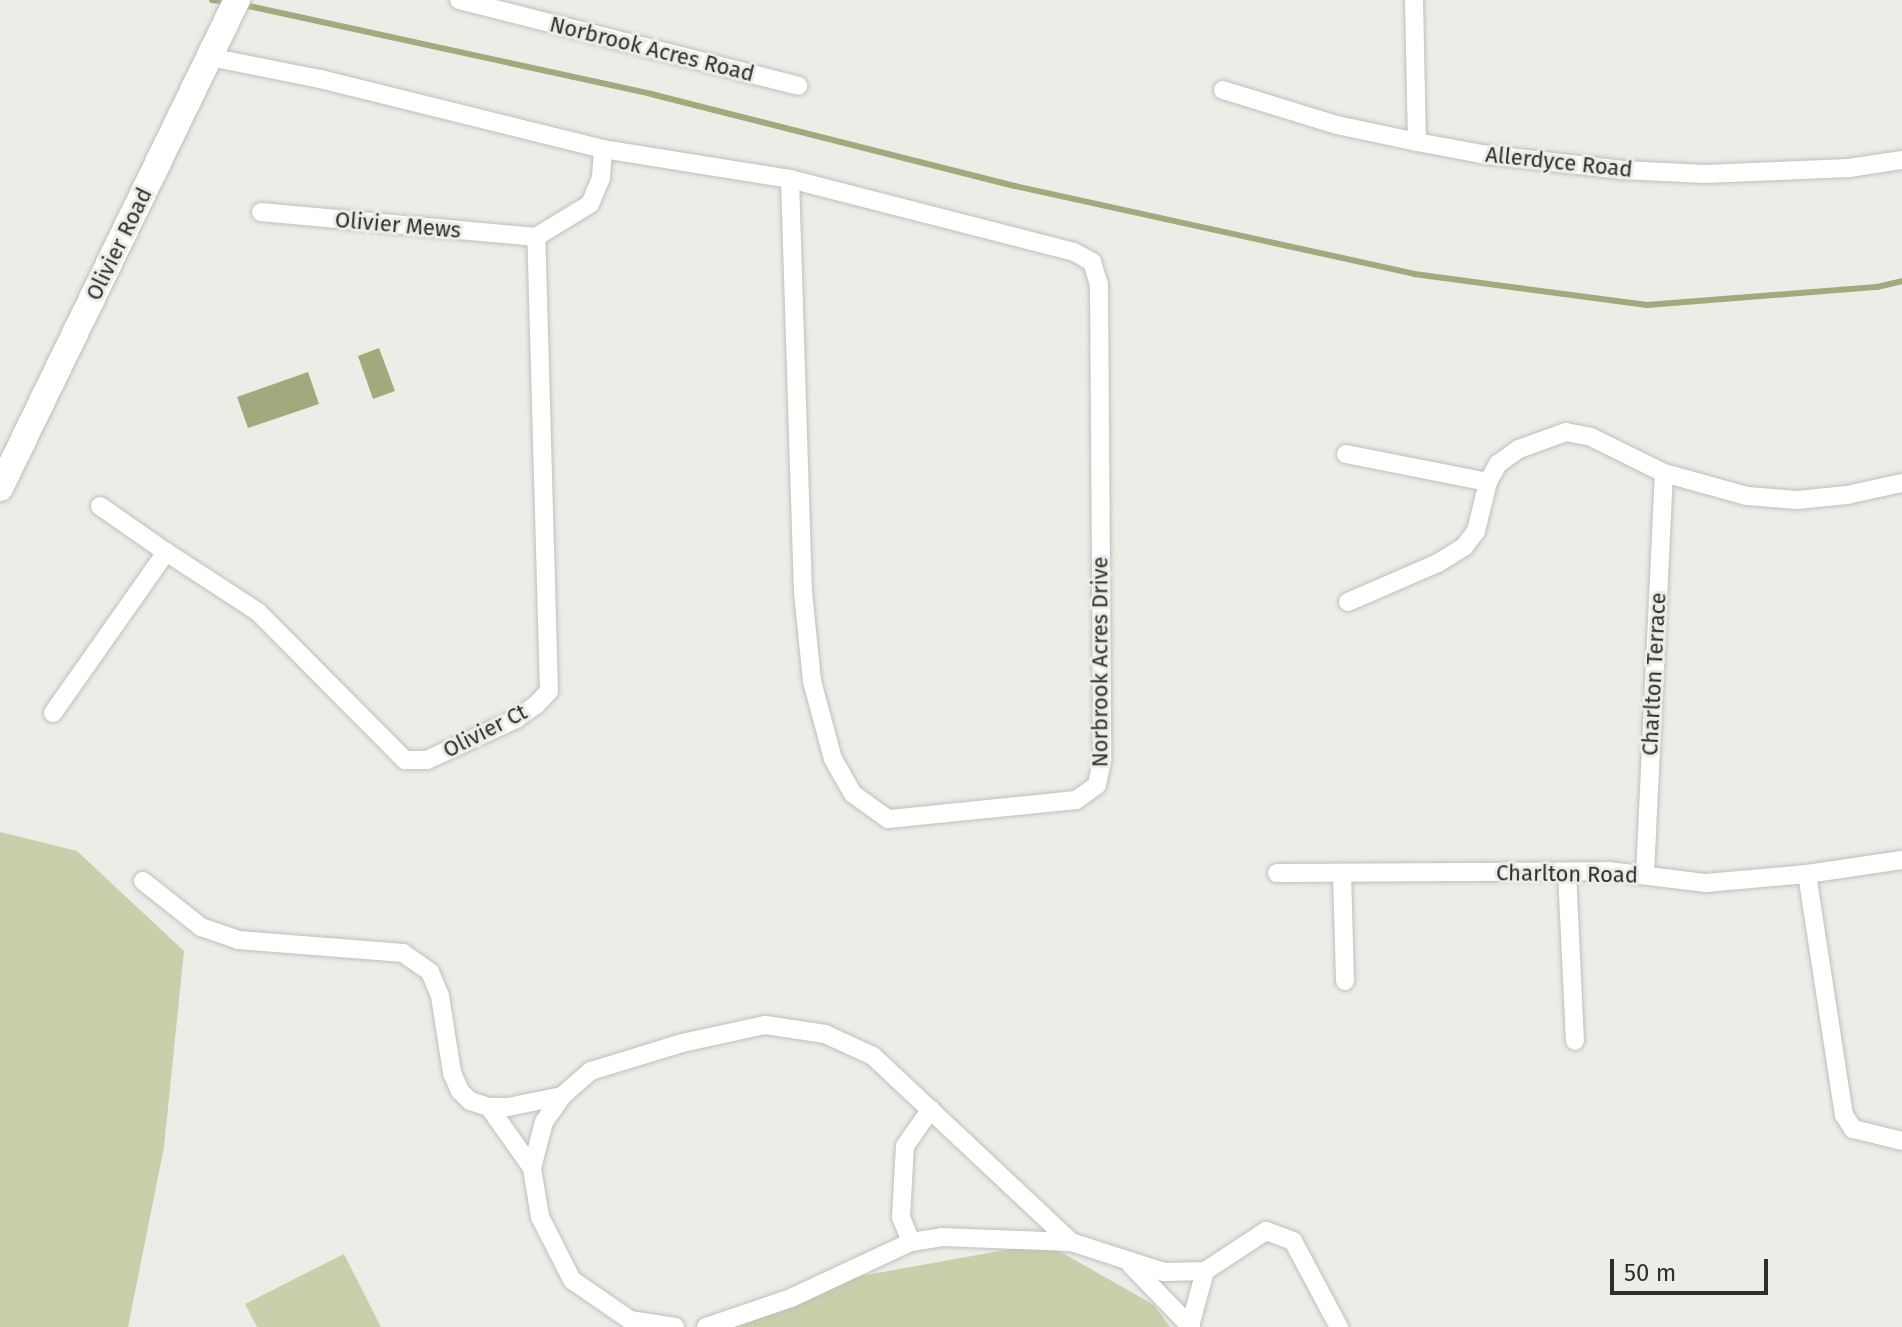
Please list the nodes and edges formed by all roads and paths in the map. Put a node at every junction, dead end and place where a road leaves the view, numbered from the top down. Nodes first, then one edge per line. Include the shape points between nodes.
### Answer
1 (237, 0) edge
2 (459, 0) edge
3 (1414, 0) edge
4 (216, 48) junction
5 (798, 86) dead end
6 (1223, 90) dead end
7 (1417, 142) junction
8 (603, 149) junction
9 (1902, 160) edge
10 (790, 179) junction
11 (261, 212) dead end
12 (536, 237) junction
13 (1346, 454) dead end
14 (1664, 473) junction
15 (1488, 482) junction
16 (1902, 483) edge
17 (0, 488) edge
18 (100, 506) dead end
19 (166, 552) junction
20 (1348, 602) dead end
21 (53, 713) dead end
22 (1902, 860) edge
23 (1567, 872) junction
24 (1277, 873) dead end
25 (1342, 873) junction
26 (1807, 874) junction
27 (1645, 875) junction
28 (143, 881) dead end
29 (1345, 981) dead end
30 (1575, 1041) dead end
31 (562, 1096) junction
32 (489, 1107) junction
33 (931, 1109) junction
34 (1902, 1141) edge
35 (532, 1168) junction
36 (911, 1242) junction
37 (1071, 1242) junction
38 (1130, 1264) junction
39 (1205, 1271) junction
40 (675, 1327) edge
41 (706, 1327) edge
42 (1190, 1327) edge
43 (1339, 1327) edge

1 - 4 main road, Olivier Road
2 - 5 street, Norbrook Acres Road
3 - 7 street
4 - 8 street
4 - 17 main road, Olivier Road
6 - 7 street, Allerdyce Road via 1337,125
7 - 9 street, Allerdyce Road via 1623,170 1705,174 1849,168
8 - 10 street
8 - 12 street via 601,178 590,204
10 - 10 street, Norbrook Acres Drive via 1074,252 1092,262 1099,285 1102,761 1097,785 1076,800 888,819 853,794 833,759 812,681 803,593
11 - 12 street, Olivier Mews
12 - 19 street, Olivier Ct via 549,691 536,705 427,760 405,760 258,612
13 - 15 street
14 - 15 street via 1591,437 1566,432 1519,449 1498,464
14 - 16 street via 1747,496 1797,500
14 - 27 street, Charlton Terrace
15 - 20 street via 1476,531 1464,547
18 - 19 street, Olivier Ct
19 - 21 street
22 - 26 street, Charlton Road
23 - 25 street, Charlton Road
23 - 27 street, Charlton Road
23 - 30 street
24 - 25 street, Charlton Road
25 - 29 street
26 - 27 street, Charlton Road via 1706,883
26 - 34 street via 1844,1115 1853,1129
28 - 32 street via 201,927 238,940 403,953 414,959 430,972 440,996 452,1073 460,1091
31 - 32 street
31 - 33 street via 591,1071 765,1025 825,1034 873,1056
31 - 35 street via 544,1122
32 - 35 street
33 - 36 street via 905,1146 901,1217
33 - 37 street
35 - 40 street via 540,1217 572,1280 630,1320
36 - 37 street via 941,1237
36 - 41 street via 791,1298
37 - 38 street
38 - 39 street via 1164,1272
38 - 42 street
39 - 42 street
39 - 43 street via 1266,1231 1293,1241

